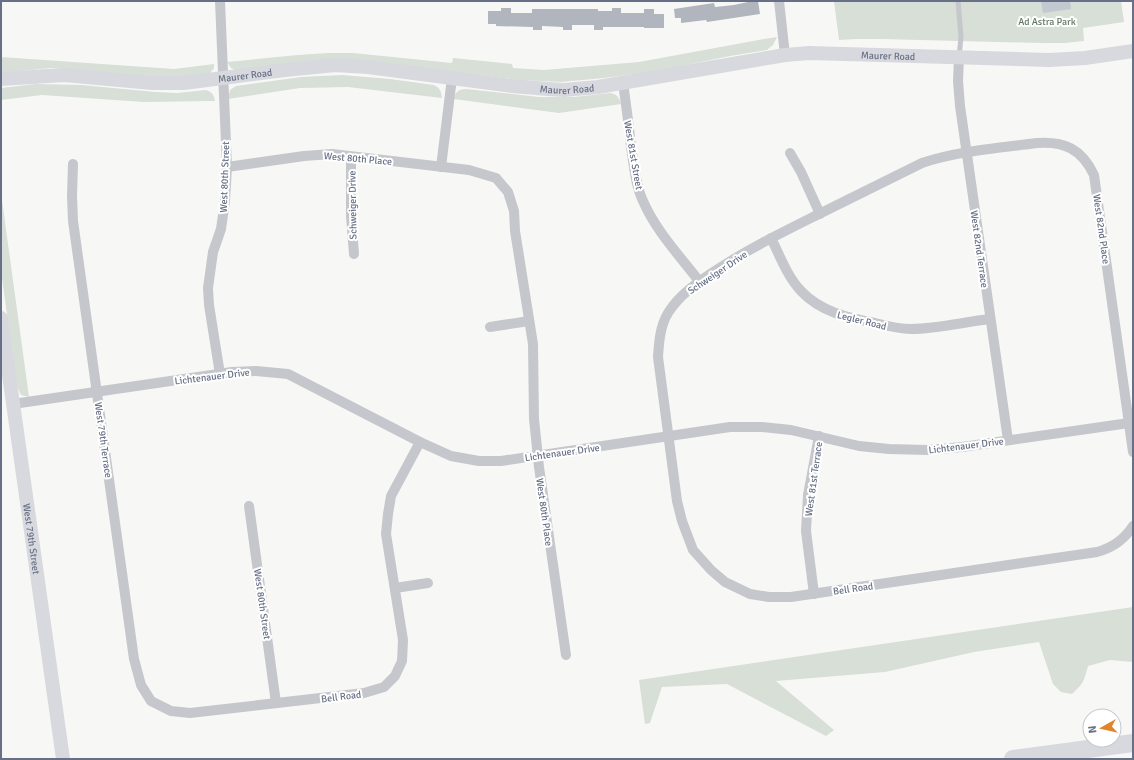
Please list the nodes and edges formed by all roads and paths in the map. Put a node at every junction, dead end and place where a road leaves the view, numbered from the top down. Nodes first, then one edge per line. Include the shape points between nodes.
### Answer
1 (220, 1) edge
2 (778, 1) edge
3 (958, 1) edge
4 (1133, 51) edge
5 (785, 55) junction
6 (959, 58) junction
7 (224, 78) junction
8 (452, 78) junction
9 (1, 79) edge
10 (623, 83) junction
11 (790, 153) dead end
12 (967, 153) junction
13 (351, 157) junction
14 (73, 164) dead end
15 (227, 167) junction
16 (441, 167) junction
17 (820, 214) junction
18 (771, 238) junction
19 (354, 254) dead end
20 (699, 281) junction
21 (1, 318) edge
22 (990, 319) junction
23 (529, 321) junction
24 (490, 327) dead end
25 (220, 374) junction
26 (97, 392) junction
27 (13, 404) junction
28 (1129, 423) junction
29 (819, 436) junction
30 (669, 437) junction
31 (1008, 440) junction
32 (420, 442) junction
33 (1133, 452) edge
34 (538, 456) junction
35 (249, 506) dead end
36 (1133, 526) edge
37 (428, 583) dead end
38 (395, 588) junction
39 (814, 594) junction
40 (566, 655) dead end
41 (276, 703) junction
42 (160, 706) joint
43 (1133, 743) edge
44 (63, 759) edge
45 (1013, 759) edge

1 - 7 street, West 80th Street
2 - 5 street
3 - 6 lane via 961,37
4 - 6 street, Maurer Road via 1065,60
5 - 6 street, Maurer Road via 828,53
5 - 10 street, Maurer Road
6 - 12 street, West 82nd Terrace via 959,94
7 - 8 street, Maurer Road via 335,65
7 - 9 street, Maurer Road via 184,83 64,75
7 - 15 street, West 80th Street
8 - 10 street, Maurer Road via 548,89 584,89
8 - 16 street
10 - 20 street, West 81st Street via 634,170 642,199 660,231
11 - 17 street
12 - 17 street, Schweiger Drive via 922,163
12 - 22 street, West 82nd Terrace
12 - 28 street, West 82nd Place via 1046,142 1073,149 1090,166 1096,187
13 - 15 street, West 80th Place via 332,154 304,156
13 - 16 street, West 80th Place
13 - 19 street, Schweiger Drive
14 - 26 street, West 79th Terrace via 73,221
15 - 25 street, West 80th Street via 221,229 213,252 208,288
16 - 23 street, West 80th Place via 469,170 496,178 508,192 514,211
17 - 18 street, Schweiger Drive
18 - 20 street, Schweiger Drive
18 - 22 street, Legler Road via 787,271 801,291 825,309 844,317 905,329
20 - 30 street, Schweiger Drive via 671,308 660,334 658,357
21 - 27 street, West 79th Street
22 - 31 street, West 82nd Terrace
23 - 24 street
23 - 34 street, West 80th Place via 533,344 534,419
25 - 26 street, Lichtenauer Drive
25 - 32 street, Lichtenauer Drive via 256,371 288,374
26 - 27 street, Lichtenauer Drive
26 - 42 street, West 79th Terrace via 134,659 141,685 151,701
27 - 44 street, West 79th Street
28 - 31 street, Lichtenauer Drive
28 - 33 street
29 - 30 street, Lichtenauer Drive via 762,427 730,427
29 - 31 street, Lichtenauer Drive via 859,446 928,450
29 - 39 street, West 81st Terrace via 808,495 806,531
30 - 34 street, Lichtenauer Drive
30 - 39 street, Bell Road via 682,521 693,550 711,570 725,582 750,594 769,598
32 - 34 street, Lichtenauer Drive via 451,456 479,461
32 - 38 street, Bell Road via 391,496 386,534
34 - 40 street, West 80th Place
35 - 41 street, West 80th Street
36 - 39 street, Bell Road via 1118,544 1097,552
37 - 38 street
38 - 41 street, Bell Road via 403,640 402,661 395,676 384,686 364,693
41 - 42 street, Bell Road via 190,713 171,711
43 - 45 highway

